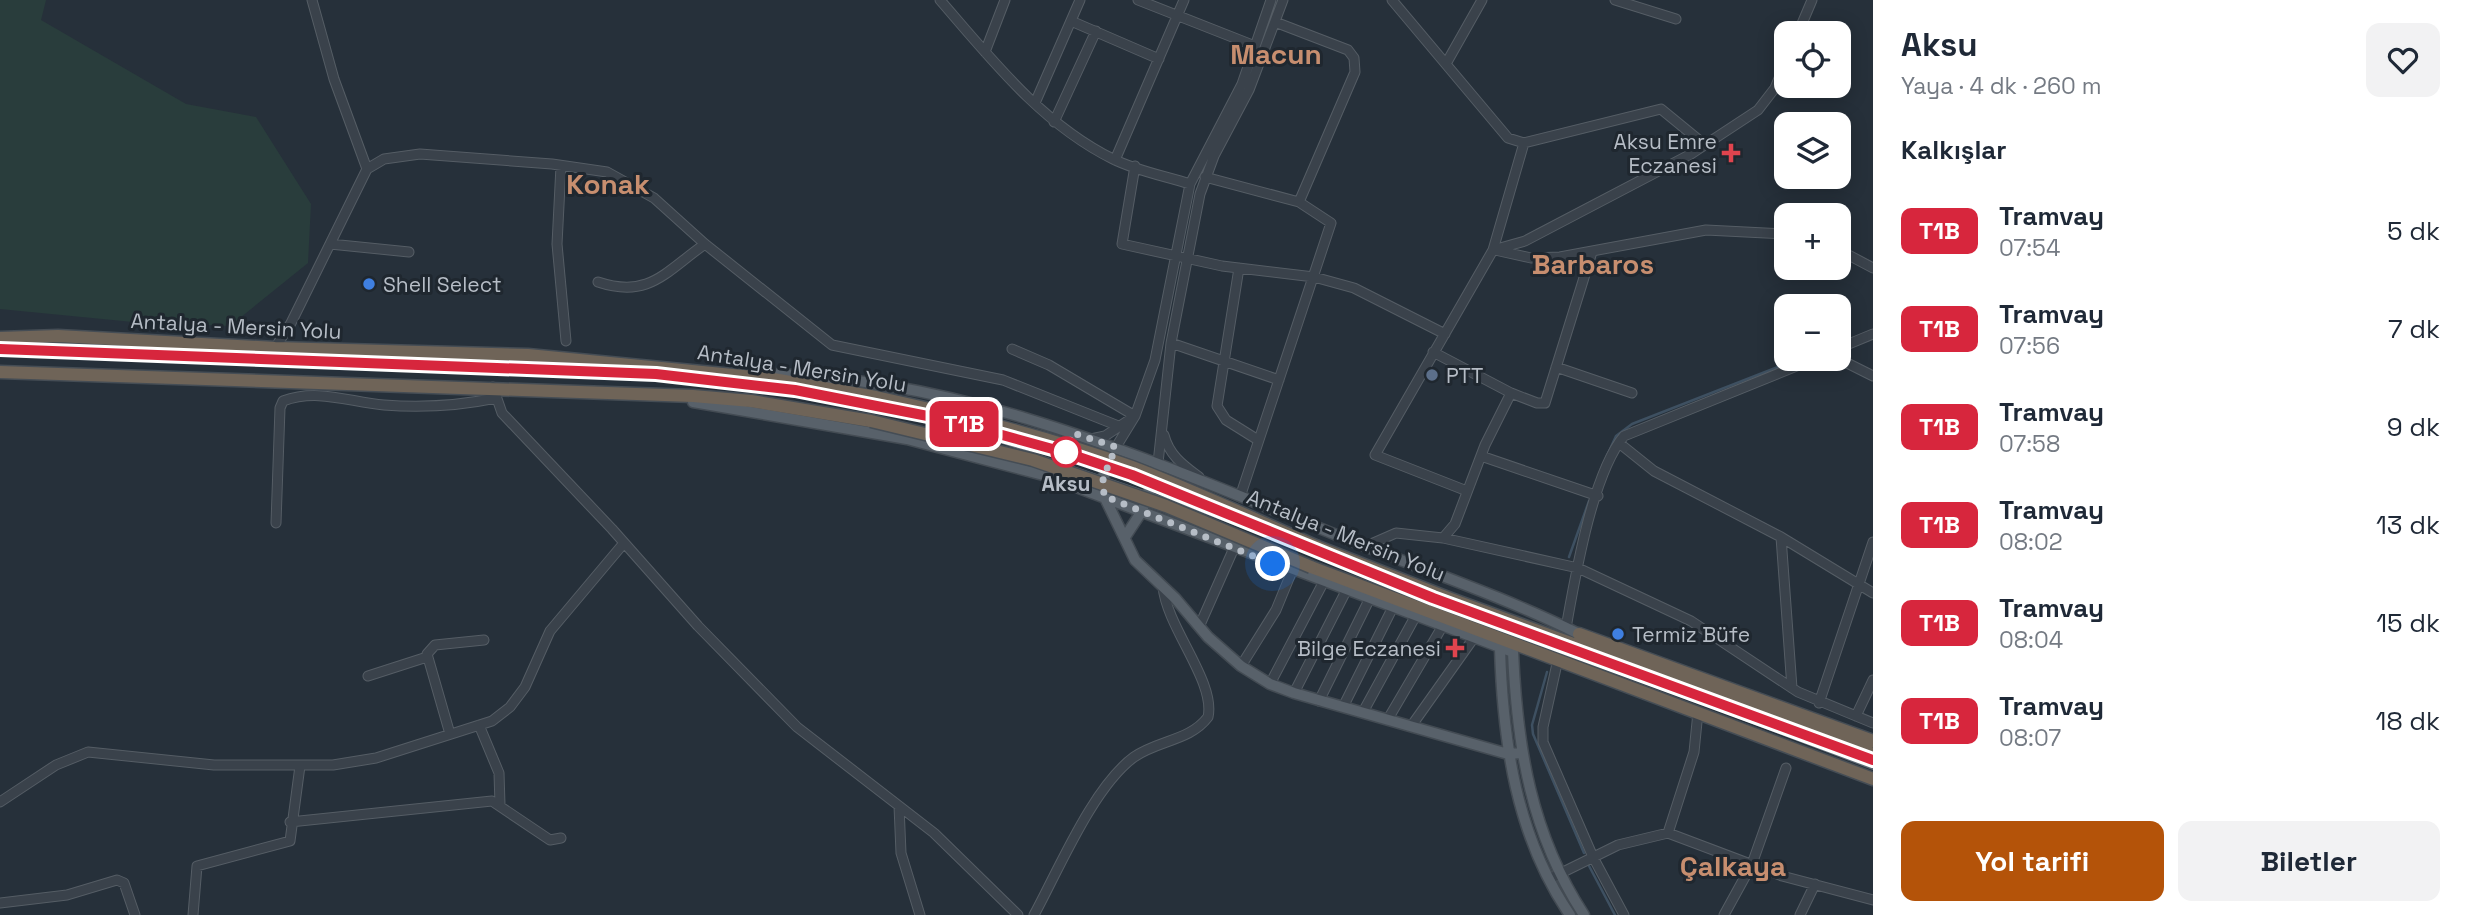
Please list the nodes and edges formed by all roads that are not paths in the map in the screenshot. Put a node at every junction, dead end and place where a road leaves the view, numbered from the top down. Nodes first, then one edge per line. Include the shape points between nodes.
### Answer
1 (312, 0) edge
2 (940, 0) edge
3 (1005, 0) edge
4 (1080, 0) edge
5 (1138, 0) edge
6 (1184, 0) edge
7 (1271, 0) edge
8 (1283, 0) edge
9 (1392, 0) edge
10 (1482, 0) edge
11 (1615, 0) edge
12 (1812, 0) edge
13 (1177, 17) junction
14 (1676, 19) dead end
15 (1071, 20) junction
16 (1803, 21) edge
17 (1275, 22) junction
18 (1096, 32) junction
19 (1255, 46) junction
20 (985, 51) junction
21 (1158, 59) junction
22 (1447, 61) junction
23 (1774, 89) edge
24 (1035, 103) junction
25 (1054, 122) junction
26 (1524, 143) junction
27 (1705, 145) junction
28 (1115, 160) junction
29 (561, 166) junction
30 (1135, 166) junction
31 (367, 169) junction
32 (1205, 177) junction
33 (1190, 184) junction
34 (1299, 202) junction
35 (1774, 233) edge
36 (330, 244) junction
37 (705, 244) junction
38 (1493, 250) junction
39 (409, 253) dead end
40 (1592, 253) junction
41 (1175, 255) junction
42 (1851, 256) edge
43 (1186, 258) junction
44 (1239, 268) junction
45 (1873, 268) edge
46 (1314, 277) junction
47 (598, 282) dead end
48 (0, 330) edge
49 (1445, 334) junction
50 (1873, 334) edge
51 (58, 336) junction
52 (0, 338) edge
53 (566, 341) dead end
54 (1851, 343) edge
55 (1171, 344) junction
56 (275, 348) junction
57 (1012, 349) dead end
58 (1433, 352) junction
59 (1223, 362) junction
60 (1851, 365) edge
61 (1556, 367) junction
62 (1784, 371) edge
63 (0, 372) edge
64 (719, 373) junction
65 (1873, 376) edge
66 (1279, 380) junction
67 (495, 393) junction
68 (628, 393) junction
69 (1511, 393) junction
70 (1632, 393) dead end
71 (1135, 416) junction
72 (1121, 427) junction
73 (1163, 431) junction
74 (1091, 439) junction
75 (1258, 440) junction
76 (1619, 443) junction
77 (1116, 447) junction
78 (1481, 456) junction
79 (1158, 463) junction
80 (1209, 484) junction
81 (1467, 491) junction
82 (1593, 494) junction
83 (1104, 496) junction
84 (1240, 497) junction
85 (1142, 511) junction
86 (276, 523) dead end
87 (1125, 537) junction
88 (1782, 537) junction
89 (1443, 538) junction
90 (1873, 542) edge
91 (624, 543) junction
92 (1364, 547) junction
93 (1234, 548) junction
94 (1577, 568) junction
95 (1292, 571) junction
96 (1323, 583) junction
97 (1858, 586) junction
98 (1163, 587) junction
99 (1346, 591) junction
100 (1873, 593) edge
101 (1369, 600) junction
102 (1392, 608) junction
103 (1415, 617) junction
104 (1199, 627) junction
105 (1442, 627) junction
106 (1566, 628) junction
107 (1579, 634) junction
108 (1473, 639) junction
109 (484, 640) dead end
110 (1500, 649) junction
111 (1513, 652) junction
112 (1544, 654) junction
113 (427, 657) junction
114 (1558, 659) junction
115 (1241, 666) junction
116 (1640, 666) junction
117 (368, 676) dead end
118 (1873, 680) edge
119 (1270, 684) junction
120 (1792, 688) junction
121 (1294, 694) junction
122 (1319, 701) junction
123 (1819, 702) junction
124 (1343, 707) junction
125 (1363, 712) junction
126 (1698, 712) junction
127 (1856, 716) junction
128 (1388, 719) junction
129 (1873, 723) edge
130 (479, 725) junction
131 (1412, 725) junction
132 (450, 734) junction
133 (1873, 741) edge
134 (1521, 753) junction
135 (1508, 754) junction
136 (1873, 754) edge
137 (300, 766) junction
138 (1786, 768) dead end
139 (1873, 779) edge
140 (0, 802) edge
141 (500, 806) junction
142 (899, 806) junction
143 (290, 822) junction
144 (1668, 833) junction
145 (561, 838) dead end
146 (1593, 857) junction
147 (1752, 864) junction
148 (1554, 876) junction
149 (1815, 884) junction
150 (1873, 900) edge
151 (0, 903) edge
152 (135, 915) edge
153 (192, 915) edge
154 (920, 915) edge
155 (1018, 915) edge
156 (1034, 915) edge
157 (1570, 915) edge
158 (1584, 915) edge
159 (1624, 915) edge
160 (1724, 915) edge
161 (1800, 915) edge

1 - 31 street via 334,79
2 - 20 street
3 - 20 street
4 - 15 street
5 - 13 street
6 - 13 street
7 - 19 street
8 - 17 street
9 - 22 street
10 - 22 street
11 - 14 street
12 - 16 street
13 - 19 street
13 - 21 street
15 - 18 street
15 - 24 street
17 - 32 street via 1249,90
17 - 34 street via 1348,50 1355,63
18 - 21 street
18 - 25 street
19 - 33 street via 1241,84
20 - 24 street
21 - 28 street
22 - 26 street via 1508,138
23 - 27 street via 1758,110
24 - 25 street
25 - 28 street
26 - 27 street via 1661,109
26 - 38 street
27 - 38 street via 1525,241
28 - 30 street
29 - 31 street via 420,154 384,159
29 - 37 street via 607,172 627,182 654,198
29 - 53 street via 556,244
30 - 33 street
30 - 41 street via 1122,244
31 - 36 street
32 - 34 street
32 - 43 street
33 - 41 street
34 - 46 street via 1331,223
35 - 40 street via 1706,230
36 - 39 street
36 - 56 street
37 - 47 street via 640,288 624,290
37 - 72 street via 832,345 1003,380
38 - 40 street via 1531,258
38 - 49 street
40 - 61 street
41 - 43 street
41 - 71 street via 1155,360
42 - 45 street
43 - 44 street
43 - 55 street
44 - 46 street
44 - 59 street
46 - 49 street via 1354,288
46 - 66 street
48 - 51 highway
49 - 58 street
50 - 54 street
51 - 52 highway, Antalya - Mersin Yolu
51 - 56 highway, Antalya - Mersin Yolu
55 - 59 street
55 - 73 street
56 - 64 highway, Antalya - Mersin Yolu via 528,355
57 - 71 street via 1049,365
58 - 69 street
58 - 81 street via 1375,455
59 - 66 street
59 - 75 street via 1218,410
60 - 65 street
61 - 69 street via 1545,403
61 - 70 street
62 - 76 street via 1624,436
63 - 67 highway, Antalya - Mersin Yolu
64 - 74 main road via 818,374 894,387
64 - 116 highway, Antalya - Mersin Yolu, bridge via 876,397 986,422 1108,459 1451,599
66 - 75 street
67 - 68 highway, Antalya - Mersin Yolu
67 - 86 street via 434,408 322,394 283,401 279,408
67 - 91 street via 502,413
68 - 83 main road via 907,439
68 - 112 highway, Antalya - Mersin Yolu, bridge via 751,401 871,421 1033,460 1166,506 1311,567
69 - 78 street
71 - 72 street
71 - 77 street
72 - 74 street
73 - 79 street
73 - 80 street via 1178,462
74 - 77 main road
75 - 84 street
76 - 82 street
76 - 88 street via 1654,471
77 - 79 main road
77 - 83 main road via 1103,478
78 - 81 street
78 - 82 street
79 - 80 main road
79 - 85 main road
80 - 84 main road
81 - 89 street via 1455,524
82 - 94 street
83 - 85 main road
83 - 87 main road
84 - 92 main road
85 - 87 main road
85 - 93 main road
87 - 98 main road via 1135,560
88 - 97 street
88 - 120 street
89 - 92 street via 1396,533
89 - 94 street
90 - 97 street
91 - 130 street via 550,631 525,687 510,708
91 - 142 street via 797,727
92 - 106 main road
93 - 95 main road
93 - 104 street
94 - 106 street
94 - 120 street via 1691,621
95 - 96 main road
95 - 115 street via 1276,610
96 - 99 main road
96 - 119 street
97 - 100 street
97 - 123 street
98 - 104 main road
98 - 156 street via 1168,612 1209,695 1208,717 1192,733 1135,756 1115,774
99 - 101 main road
99 - 121 street
101 - 102 main road
101 - 122 street
102 - 103 main road
102 - 124 street
103 - 105 main road
103 - 125 street
104 - 115 main road
105 - 108 main road
105 - 128 street
106 - 107 main road
107 - 116 highway
107 - 133 highway
108 - 110 main road
108 - 131 street
109 - 113 street via 435,645
110 - 111 main road
110 - 135 main road
111 - 112 highway
111 - 134 main road
112 - 114 highway, Antalya - Mersin Yolu
113 - 117 street
113 - 132 street
114 - 126 highway, Antalya - Mersin Yolu
114 - 146 street via 1543,742
115 - 119 main road
116 - 136 highway, Antalya - Mersin Yolu
118 - 127 street
119 - 121 main road
120 - 123 street
121 - 122 main road
122 - 124 main road
123 - 127 street
124 - 125 main road
125 - 128 main road
126 - 139 highway, Antalya - Mersin Yolu
126 - 144 street via 1694,752
127 - 129 street
128 - 131 main road
130 - 132 street
130 - 141 street via 499,773
131 - 135 main road
132 - 137 street via 376,758
134 - 135 main road
134 - 148 main road
135 - 148 main road via 1527,829
137 - 140 street via 214,765 88,752 56,765
137 - 143 street
138 - 147 street
141 - 143 street via 492,801 472,801
141 - 145 street via 550,840
142 - 154 street via 901,853
142 - 155 street via 934,833
143 - 153 street via 290,841 276,848 198,866
144 - 146 street via 1618,845
144 - 147 street
146 - 148 street
146 - 159 street
147 - 149 street
147 - 160 street
148 - 157 main road
148 - 158 main road
149 - 150 street
149 - 161 street
151 - 152 street via 67,895 117,880 124,883

